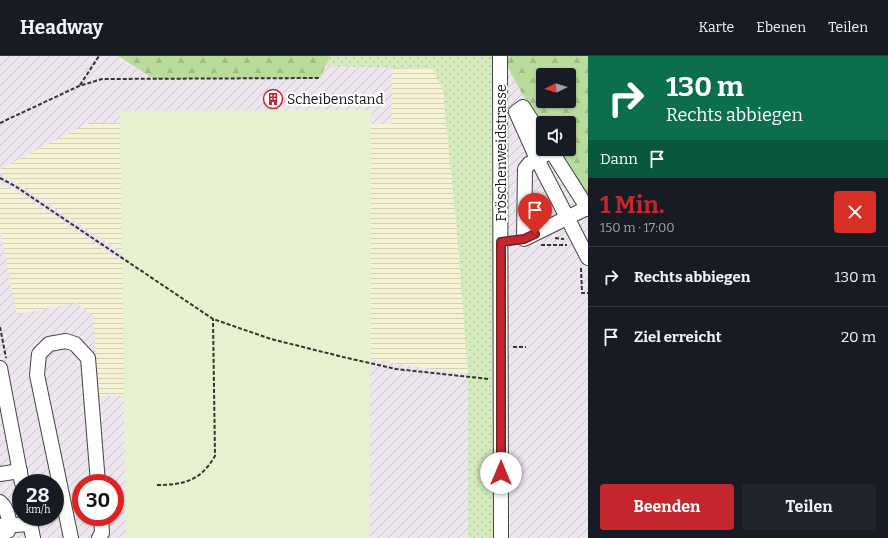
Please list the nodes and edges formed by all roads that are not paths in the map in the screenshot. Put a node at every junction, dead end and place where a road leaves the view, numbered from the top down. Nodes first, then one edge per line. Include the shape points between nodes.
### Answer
1 (500, 56) edge
2 (536, 127) edge
3 (543, 156) edge
4 (555, 156) edge
5 (537, 160) junction
6 (588, 208) edge
7 (567, 218) junction
8 (501, 242) junction
9 (531, 242) junction
10 (583, 261) edge
11 (0, 368) edge
12 (0, 474) edge
13 (20, 474) edge
14 (97, 474) edge
15 (12, 476) edge
16 (0, 502) edge
17 (31, 526) edge
18 (102, 526) edge
19 (3, 528) edge
20 (71, 538) edge
21 (99, 538) edge
22 (501, 538) edge

1 - 8 street, Fröschenweidstrasse
2 - 5 street via 523,107 516,112
3 - 5 street
4 - 6 street
5 - 7 street
5 - 9 street via 525,168
6 - 7 street
7 - 9 street
7 - 10 street via 573,241
8 - 9 street
8 - 22 street, Fröschenweidstrasse
11 - 13 street
12 - 15 street
14 - 20 street via 88,358 76,344 66,341 49,344 39,354 37,375
16 - 19 street via 5,507
17 - 19 street
18 - 21 street

